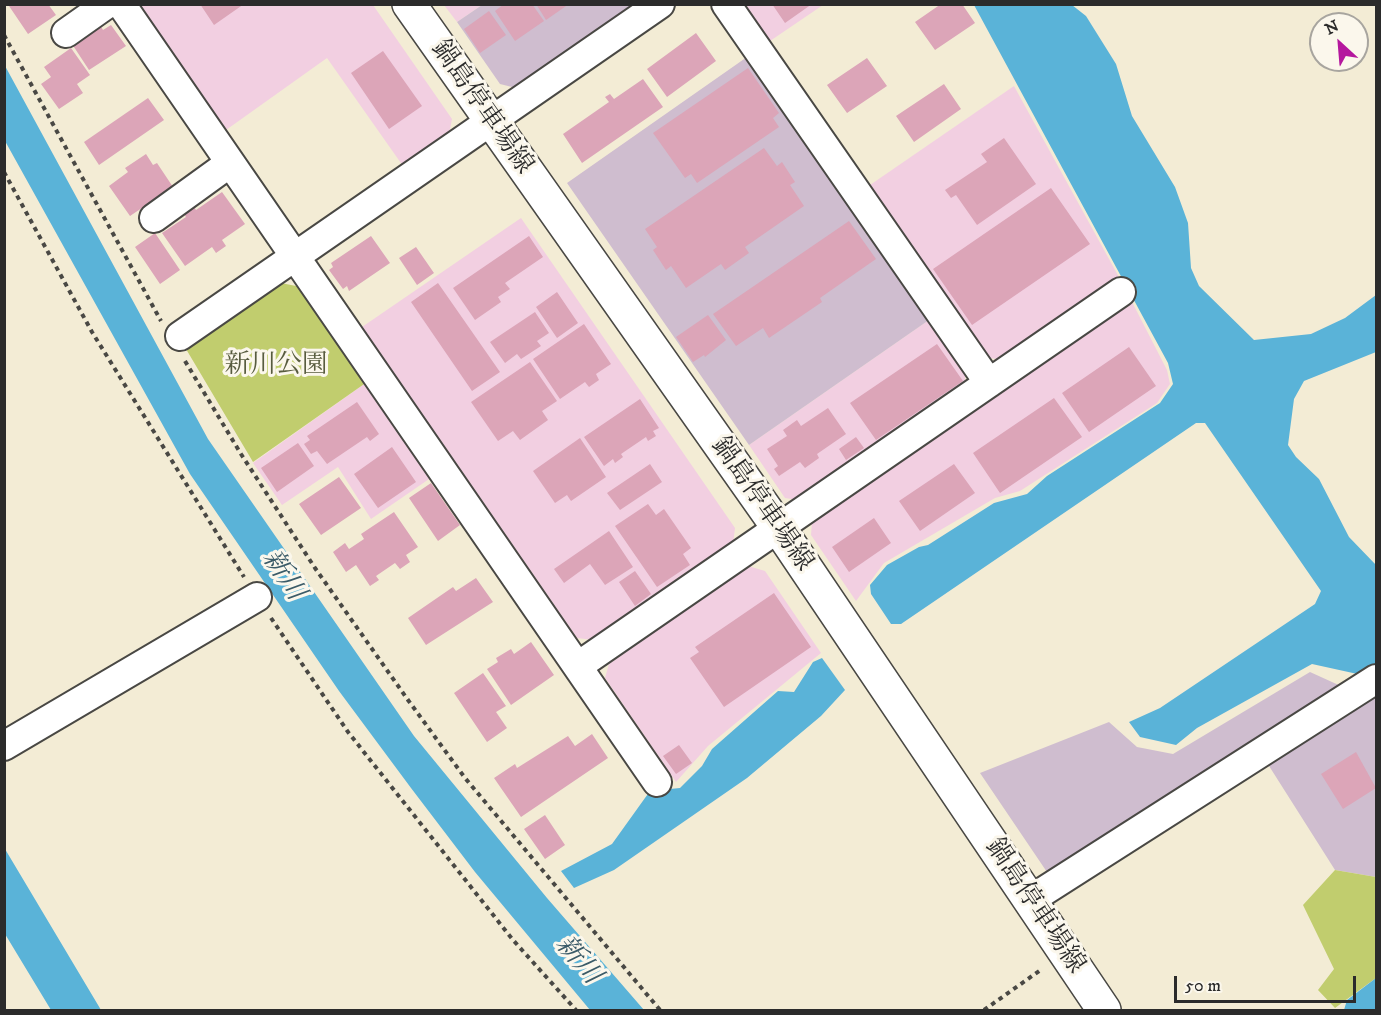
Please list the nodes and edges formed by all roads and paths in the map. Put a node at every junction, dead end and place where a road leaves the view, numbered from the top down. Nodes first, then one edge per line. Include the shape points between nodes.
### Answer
1 (107, 4) edge
2 (121, 4) edge
3 (409, 4) edge
4 (660, 4) edge
5 (726, 4) edge
6 (66, 33) dead end
7 (4, 35) edge
8 (491, 123) junction
9 (230, 163) junction
10 (154, 218) dead end
11 (295, 257) junction
12 (1121, 292) dead end
13 (174, 337) junction
14 (989, 383) junction
15 (778, 527) junction
16 (256, 597) dead end
17 (578, 666) junction
18 (1377, 679) edge
19 (4, 746) edge
20 (657, 782) dead end
21 (1030, 900) junction
22 (1065, 952) junction
23 (660, 1011) edge
24 (984, 1011) edge
25 (1104, 1011) edge

1 - 6 street
2 - 9 street
3 - 8 main road, 鍋島停車場線
4 - 8 street
5 - 14 street
7 - 13 path
8 - 11 street
8 - 15 main road, 鍋島停車場線
9 - 10 street
9 - 11 street
11 - 13 street
11 - 17 street
12 - 14 street
13 - 23 path via 241,454 420,717 473,788
14 - 15 street
15 - 17 street
15 - 21 main road, 鍋島停車場線
16 - 19 street
17 - 20 street
18 - 21 street
21 - 22 main road, 鍋島停車場線
22 - 24 path
22 - 25 main road, 鍋島停車場線

